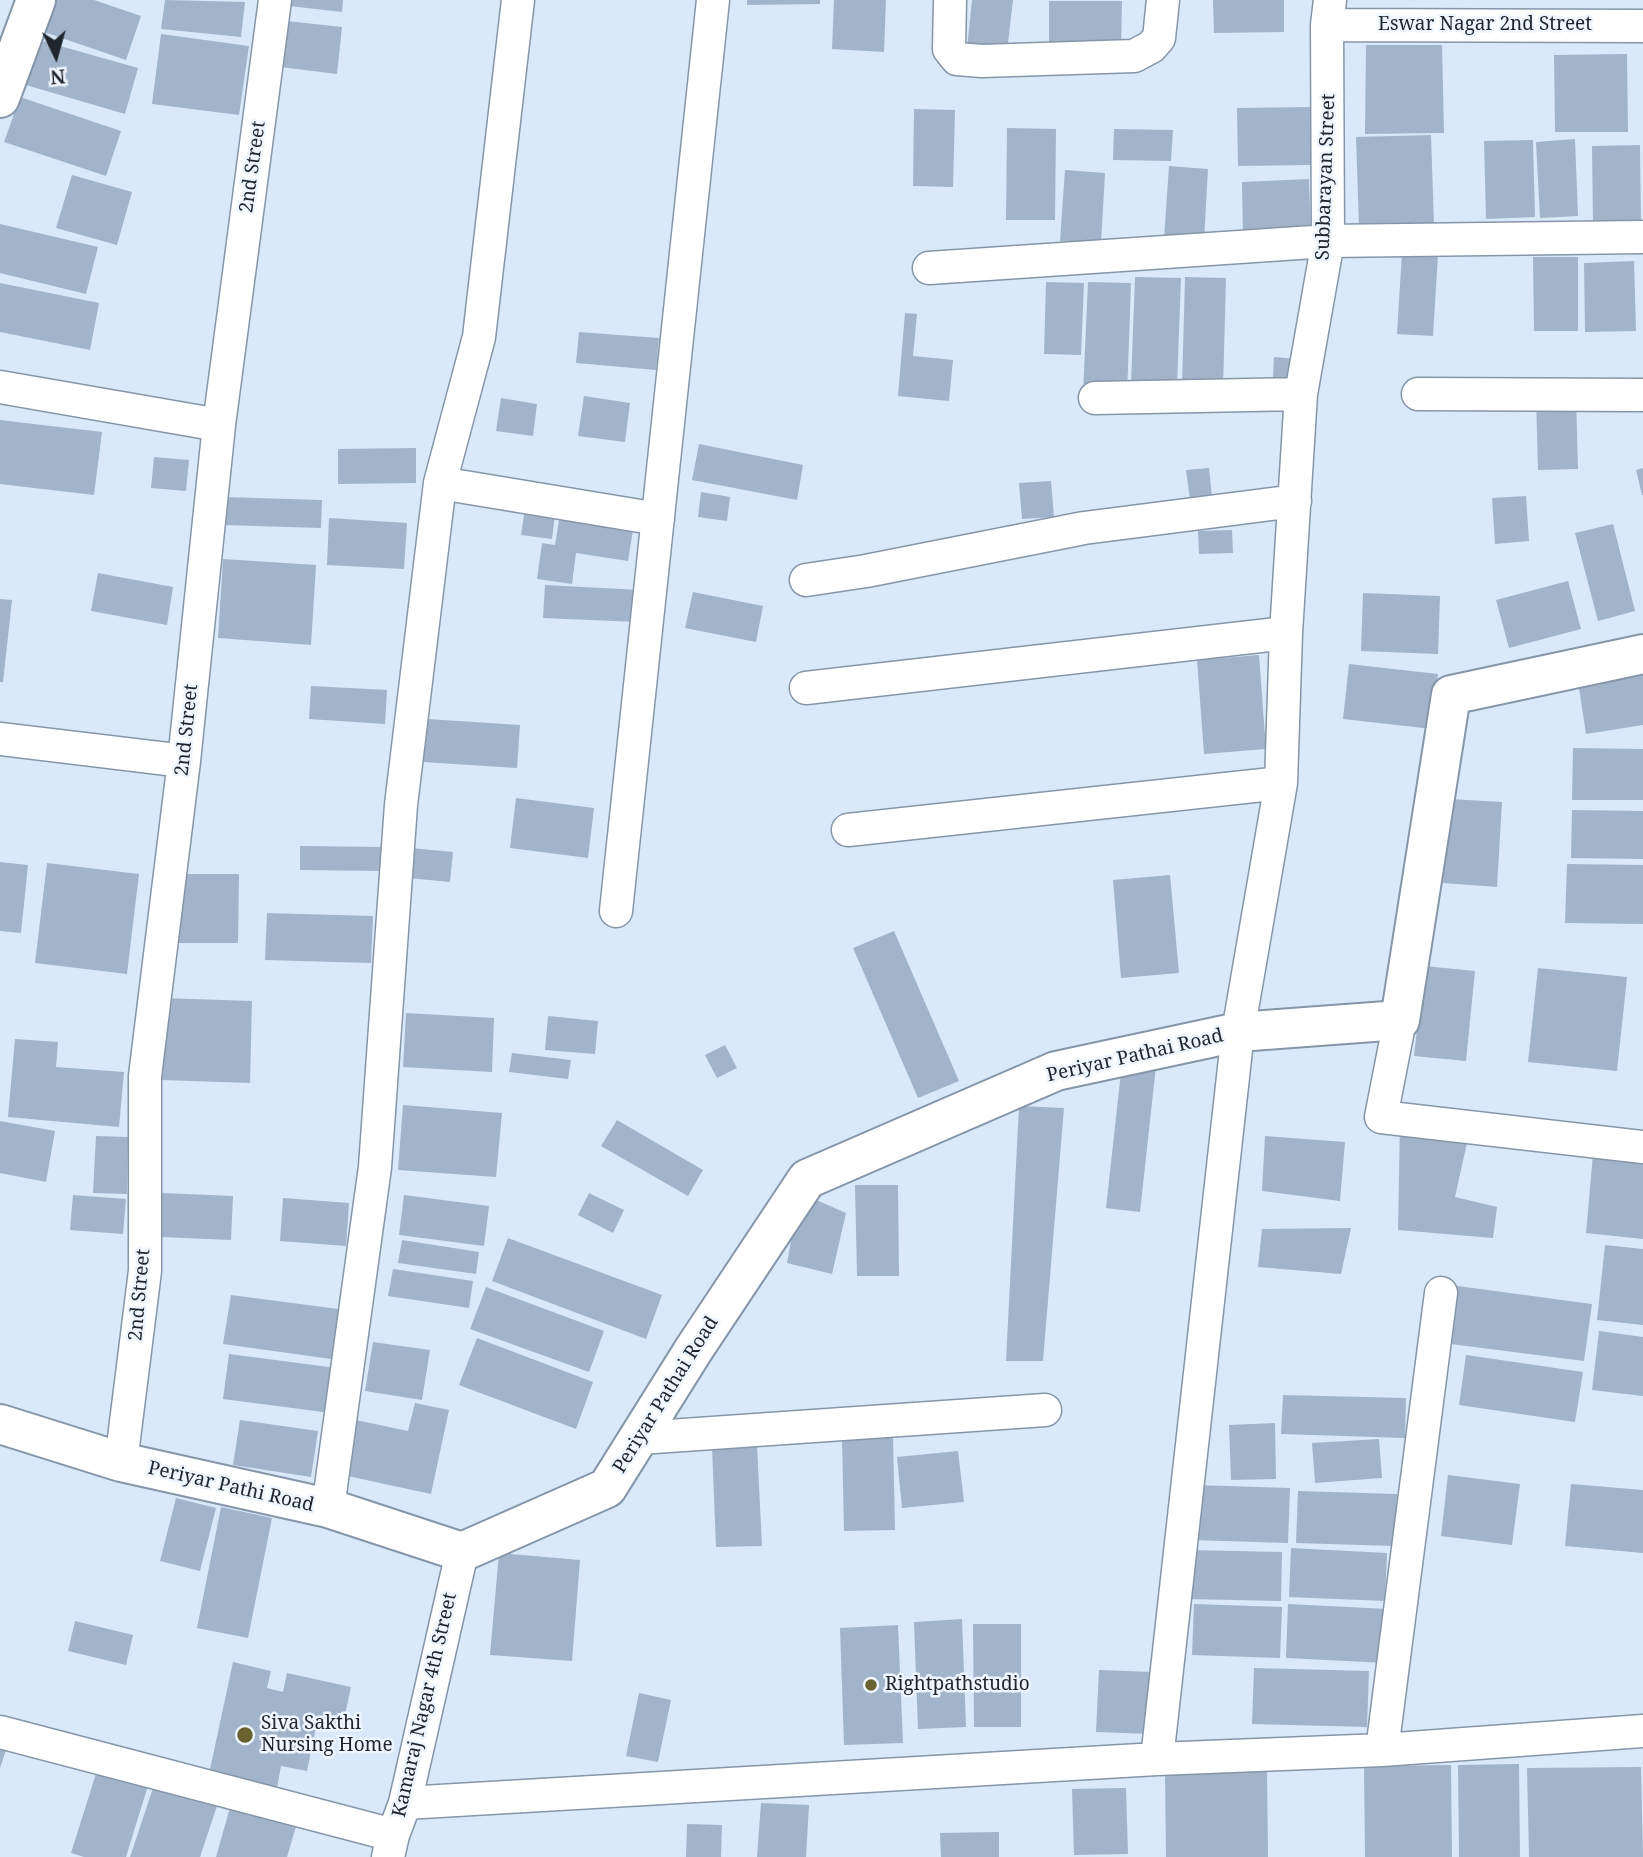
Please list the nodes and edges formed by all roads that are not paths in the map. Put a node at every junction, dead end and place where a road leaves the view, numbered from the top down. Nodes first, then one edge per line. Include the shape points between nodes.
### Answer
1 (36, 0) edge
2 (275, 0) edge
3 (518, 0) edge
4 (713, 0) edge
5 (950, 0) edge
6 (1163, 0) edge
7 (1328, 12) edge
8 (1643, 26) edge
9 (0, 98) edge
10 (1643, 237) edge
11 (1328, 241) junction
12 (929, 268) dead end
13 (0, 387) edge
14 (1301, 394) junction
15 (1418, 394) dead end
16 (1643, 395) edge
17 (1095, 398) dead end
18 (219, 425) junction
19 (440, 483) junction
20 (1295, 501) junction
21 (658, 519) junction
22 (806, 580) dead end
23 (1286, 633) junction
24 (1643, 654) edge
25 (806, 688) dead end
26 (0, 739) edge
27 (184, 761) junction
28 (1282, 783) junction
29 (848, 830) dead end
30 (616, 911) dead end
31 (1400, 1020) junction
32 (1238, 1032) junction
33 (1643, 1147) edge
34 (1441, 1293) dead end
35 (1045, 1409) dead end
36 (0, 1424) edge
37 (640, 1438) junction
38 (121, 1462) junction
39 (328, 1508) junction
40 (461, 1552) junction
41 (1643, 1731) edge
42 (0, 1732) edge
43 (1381, 1751) junction
44 (1157, 1759) junction
45 (405, 1803) junction
46 (391, 1846) edge

1 - 9 street
2 - 18 street, 2nd Street
3 - 19 street via 479,337
4 - 21 street
5 - 6 street via 949,49 957,59 982,61 1134,56 1159,38
7 - 8 street, Eswar Nagar 2nd Street
7 - 11 street, Subbarayan Street
10 - 11 street
11 - 12 street
11 - 14 street, Subbarayan Street
13 - 18 street
14 - 17 street
14 - 20 street, Subbarayan Street
15 - 16 street
18 - 27 street, 2nd Street
19 - 21 street
19 - 39 street via 401,805 375,1167
20 - 22 street via 1084,528
20 - 23 street, Subbarayan Street
21 - 30 street
23 - 25 street
23 - 28 street, Subbarayan Street
24 - 31 street via 1451,695
26 - 27 street
27 - 38 street, 2nd Street via 145,1076 145,1271
28 - 29 street
28 - 32 street, Subbarayan Street
31 - 32 street, Periyar Pathai Road
31 - 33 street via 1381,1117
32 - 37 street, Periyar Pathai Road via 1056,1071 807,1179
32 - 44 street, Subbarayan Street
34 - 43 street
35 - 37 street
36 - 38 street, Periyar Pathi Road
37 - 40 street, Periyar Pathai Road via 607,1488
38 - 39 street, Periyar Pathi Road
39 - 40 street, Periyar Pathi Road
40 - 45 street, Kamaraj Nagar 4th Street
41 - 43 street
42 - 46 street
43 - 44 street
44 - 45 street
45 - 46 street, Kamaraj Nagar 4th Street

